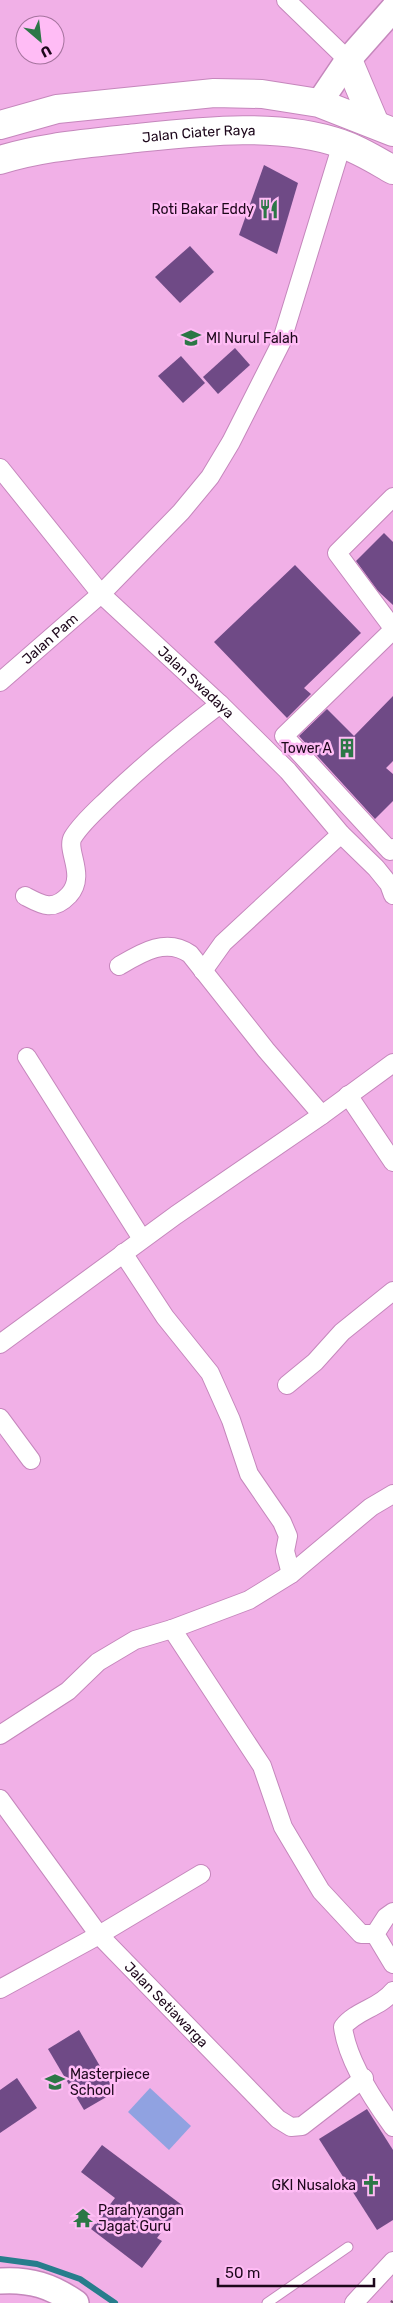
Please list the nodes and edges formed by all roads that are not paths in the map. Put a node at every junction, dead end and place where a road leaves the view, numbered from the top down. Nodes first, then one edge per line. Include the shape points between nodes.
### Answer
1 (286, 0) edge
2 (393, 9) edge
3 (348, 60) junction
4 (319, 103) junction
5 (0, 125) edge
6 (384, 128) edge
7 (342, 144) junction
8 (0, 160) edge
9 (393, 170) edge
10 (0, 468) edge
11 (393, 497) edge
12 (101, 594) junction
13 (393, 629) edge
14 (0, 682) edge
15 (220, 704) junction
16 (341, 834) junction
17 (393, 848) edge
18 (393, 895) edge
19 (25, 896) dead end
20 (119, 966) dead end
21 (203, 971) junction
22 (28, 1057) dead end
23 (393, 1063) edge
24 (348, 1095) junction
25 (322, 1115) junction
26 (393, 1162) edge
27 (142, 1239) junction
28 (123, 1253) junction
29 (393, 1292) edge
30 (0, 1344) edge
31 (287, 1385) dead end
32 (0, 1418) edge
33 (31, 1460) dead end
34 (393, 1494) edge
35 (291, 1574) junction
36 (172, 1629) junction
37 (0, 1735) edge
38 (0, 1799) edge
39 (201, 1874) dead end
40 (393, 1912) edge
41 (375, 1934) junction
42 (99, 1935) junction
43 (393, 1964) edge
44 (0, 1990) edge
45 (393, 1992) edge
46 (364, 2078) junction
47 (393, 2127) edge
48 (348, 2247) dead end
49 (393, 2261) edge
50 (0, 2281) edge
51 (76, 2303) edge
52 (267, 2303) edge
53 (354, 2303) edge

1 - 3 street
2 - 3 street
3 - 4 street
3 - 6 main road
4 - 5 main road via 262,94 214,93 57,109
4 - 6 main road
7 - 8 main road, Jalan Ciater Raya via 292,133 211,133 54,147
7 - 9 main road, Jalan Ciater Raya
7 - 12 street, Jalan Pam via 281,343 231,442 210,477 181,512
10 - 12 street, Jalan Swadaya
11 - 13 street via 337,553
12 - 14 street, Jalan Pam
12 - 15 street, Jalan Swadaya
13 - 17 street via 284,736 390,851
15 - 16 street, Jalan Swadaya via 288,771
15 - 19 street via 155,754 92,814 72,838 76,880 69,894 53,905 44,906
16 - 18 street, Jalan Swadaya via 376,868
16 - 21 street via 223,943
20 - 21 street via 147,950 171,946 183,948
21 - 25 street
22 - 27 street
23 - 24 street
24 - 25 street
24 - 26 street
25 - 27 street
27 - 28 street
28 - 30 street
28 - 35 street via 165,1317 210,1373 231,1420 249,1474 288,1536 285,1551
29 - 31 street via 342,1332 315,1362
32 - 33 street
34 - 35 street via 371,1507
35 - 36 street via 248,1600
36 - 37 street via 134,1640 106,1657 68,1691
36 - 41 street via 262,1766 283,1827 321,1891 361,1934
38 - 42 street, Jalan Setiawarga
39 - 42 street
40 - 41 street
41 - 43 street
42 - 44 street
42 - 46 street, Jalan Setiawarga via 278,2119 291,2127 302,2126
45 - 46 street via 343,2026 345,2038
46 - 47 street
48 - 52 lane
49 - 53 street
50 - 51 street via 20,2280 46,2285

